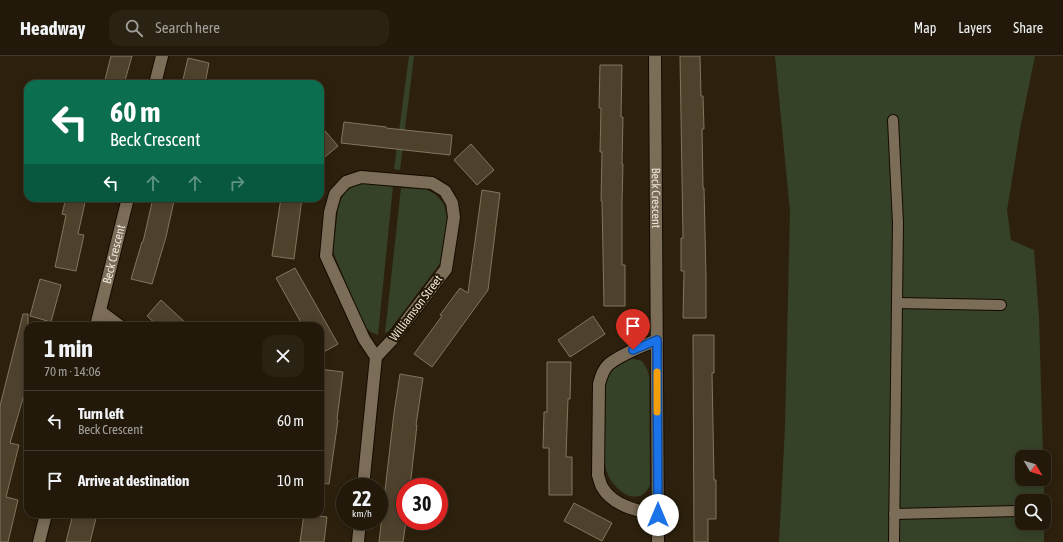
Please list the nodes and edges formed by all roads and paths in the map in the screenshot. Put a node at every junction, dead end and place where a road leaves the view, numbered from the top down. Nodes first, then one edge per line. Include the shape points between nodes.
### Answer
1 (162, 56) edge
2 (655, 56) edge
3 (157, 80) edge
4 (893, 120) dead end
5 (127, 202) edge
6 (897, 303) junction
7 (1001, 305) dead end
8 (100, 311) junction
9 (97, 322) edge
10 (115, 322) edge
11 (657, 340) junction
12 (376, 357) junction
13 (364, 478) edge
14 (1015, 511) edge
15 (894, 514) junction
16 (658, 515) junction
17 (45, 518) edge
18 (359, 530) edge
19 (39, 542) edge
20 (358, 542) edge
21 (658, 542) edge
22 (894, 542) edge

1 - 3 street
2 - 11 street, Beck Crescent
4 - 6 lane via 898,222
5 - 8 street, Beck Crescent
6 - 7 lane
6 - 15 lane
8 - 9 street, Beck Crescent
8 - 10 street
11 - 16 street, Beck Crescent
11 - 16 street via 608,365 602,374 599,384 598,475 602,487 611,498 635,510
12 - 12 street, Williamson Street via 364,338 326,256 330,212 335,194 346,182 361,176 432,183 445,192 452,203 454,216 446,269
12 - 13 street
14 - 15 lane
15 - 22 lane
16 - 21 street, Beck Crescent
17 - 19 street
18 - 20 street

